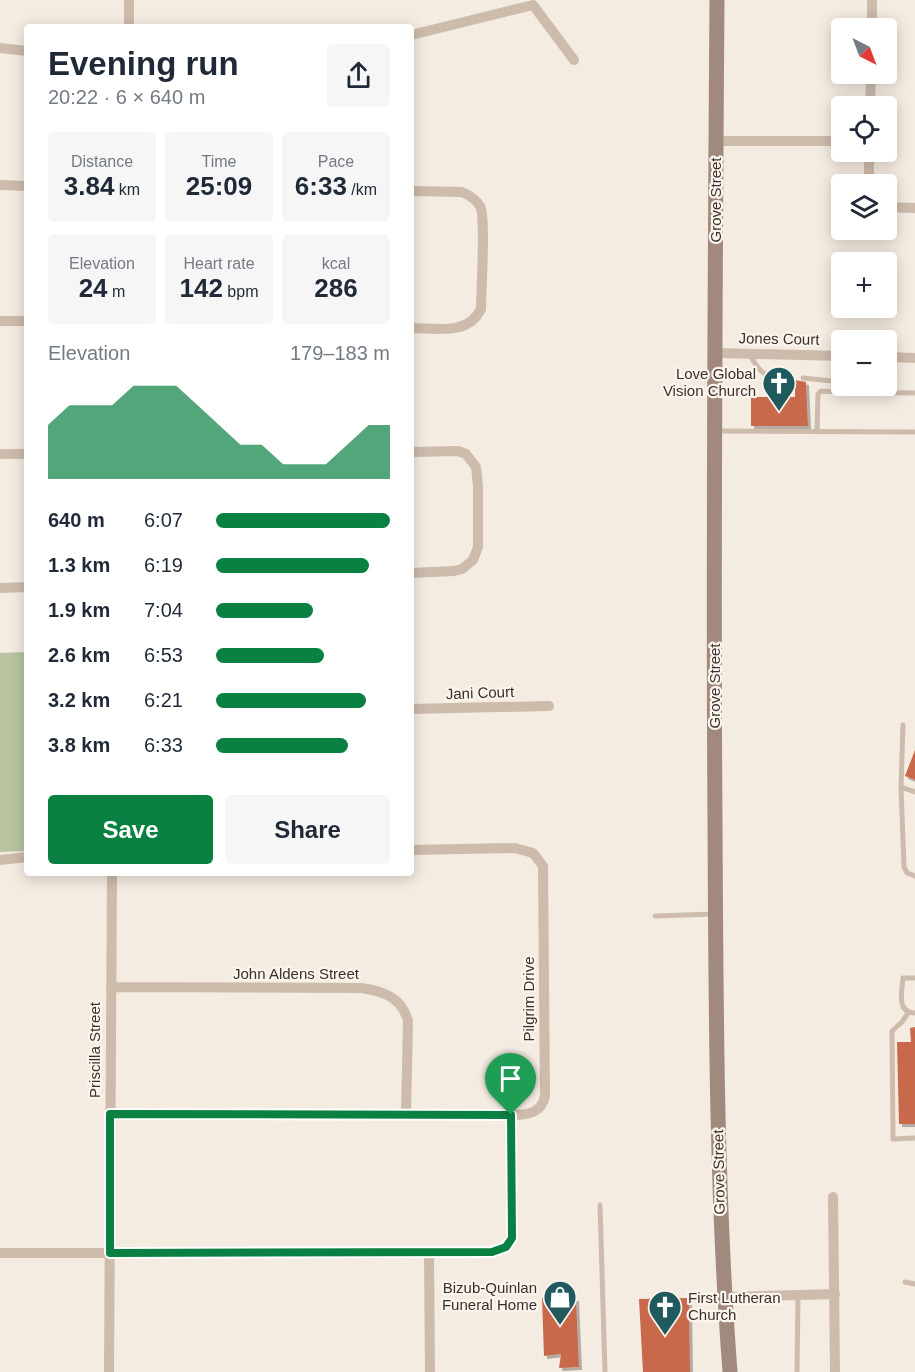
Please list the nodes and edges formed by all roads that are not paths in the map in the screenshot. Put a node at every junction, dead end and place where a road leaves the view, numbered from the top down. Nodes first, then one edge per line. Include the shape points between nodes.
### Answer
1 (129, 0) edge
2 (717, 0) edge
3 (872, 0) edge
4 (533, 2) edge
5 (872, 18) edge
6 (129, 24) edge
7 (414, 34) edge
8 (0, 48) edge
9 (24, 51) edge
10 (574, 60) dead end
11 (716, 141) junction
12 (831, 141) edge
13 (0, 185) edge
14 (24, 186) edge
15 (414, 191) edge
16 (897, 207) edge
17 (912, 208) edge
18 (0, 321) edge
19 (24, 321) edge
20 (414, 328) edge
21 (716, 353) junction
22 (749, 354) junction
23 (831, 356) edge
24 (897, 357) edge
25 (915, 358) edge
26 (802, 378) dead end
27 (790, 379) dead end
28 (831, 381) edge
29 (831, 392) edge
30 (897, 393) edge
31 (915, 393) edge
32 (715, 431) junction
33 (817, 431) junction
34 (915, 432) edge
35 (414, 452) edge
36 (0, 454) edge
37 (24, 454) edge
38 (414, 573) edge
39 (24, 587) edge
40 (0, 588) edge
41 (549, 706) dead end
42 (414, 710) edge
43 (903, 726) dead end
44 (901, 787) junction
45 (915, 792) edge
46 (414, 850) edge
47 (24, 857) edge
48 (0, 860) edge
49 (112, 876) edge
50 (915, 876) edge
51 (716, 914) junction
52 (655, 916) dead end
53 (915, 978) edge
54 (111, 987) junction
55 (912, 1013) edge
56 (110, 1114) junction
57 (406, 1114) junction
58 (511, 1115) junction
59 (915, 1138) edge
60 (833, 1197) dead end
61 (600, 1205) dead end
62 (0, 1253) edge
63 (110, 1253) junction
64 (429, 1254) junction
65 (905, 1282) dead end
66 (915, 1284) edge
67 (835, 1294) junction
68 (798, 1295) junction
69 (724, 1297) junction
70 (109, 1372) edge
71 (430, 1372) edge
72 (605, 1372) edge
73 (730, 1372) edge
74 (797, 1372) edge
75 (836, 1372) edge

1 - 6 street
2 - 11 street, Grove Street
3 - 5 street
4 - 7 street
4 - 10 street
8 - 9 street
11 - 12 street
11 - 21 street, Grove Street
13 - 14 street
15 - 20 street via 462,192 482,211 481,309 463,327
16 - 17 street
18 - 19 street
21 - 22 street, Jones Court
21 - 32 street, Grove Street
22 - 23 street, Jones Court
22 - 27 lane via 762,374
24 - 25 street
26 - 28 lane
29 - 33 lane via 818,394
30 - 31 lane
32 - 33 lane
32 - 51 street, Grove Street
33 - 34 lane
35 - 38 street via 466,454 476,467 478,486 473,561 462,569
36 - 37 street
39 - 40 street
41 - 42 street, Jani Court
43 - 44 lane
44 - 45 lane
44 - 50 lane via 904,867
46 - 58 street, Pilgrim Drive via 522,849 532,853 543,866 545,1096 536,1112
47 - 48 street
49 - 54 street, Priscilla Street
51 - 52 lane
51 - 69 street, Grove Street
53 - 55 lane via 903,978 903,1009
54 - 56 street, Priscilla Street
54 - 57 street, John Aldens Street via 361,988 388,994 405,1010 408,1021
55 - 59 lane via 892,1031 893,1139
56 - 57 street, Pilgrim Drive
56 - 63 street, Priscilla Street
57 - 58 street, Pilgrim Drive
58 - 64 street via 510,1243 492,1252
60 - 67 street
61 - 72 lane
62 - 63 street
63 - 64 street
63 - 70 street, Priscilla Street
64 - 71 street
65 - 66 lane
67 - 68 street
67 - 75 street
68 - 69 street
68 - 74 lane
69 - 73 street, Grove Street

